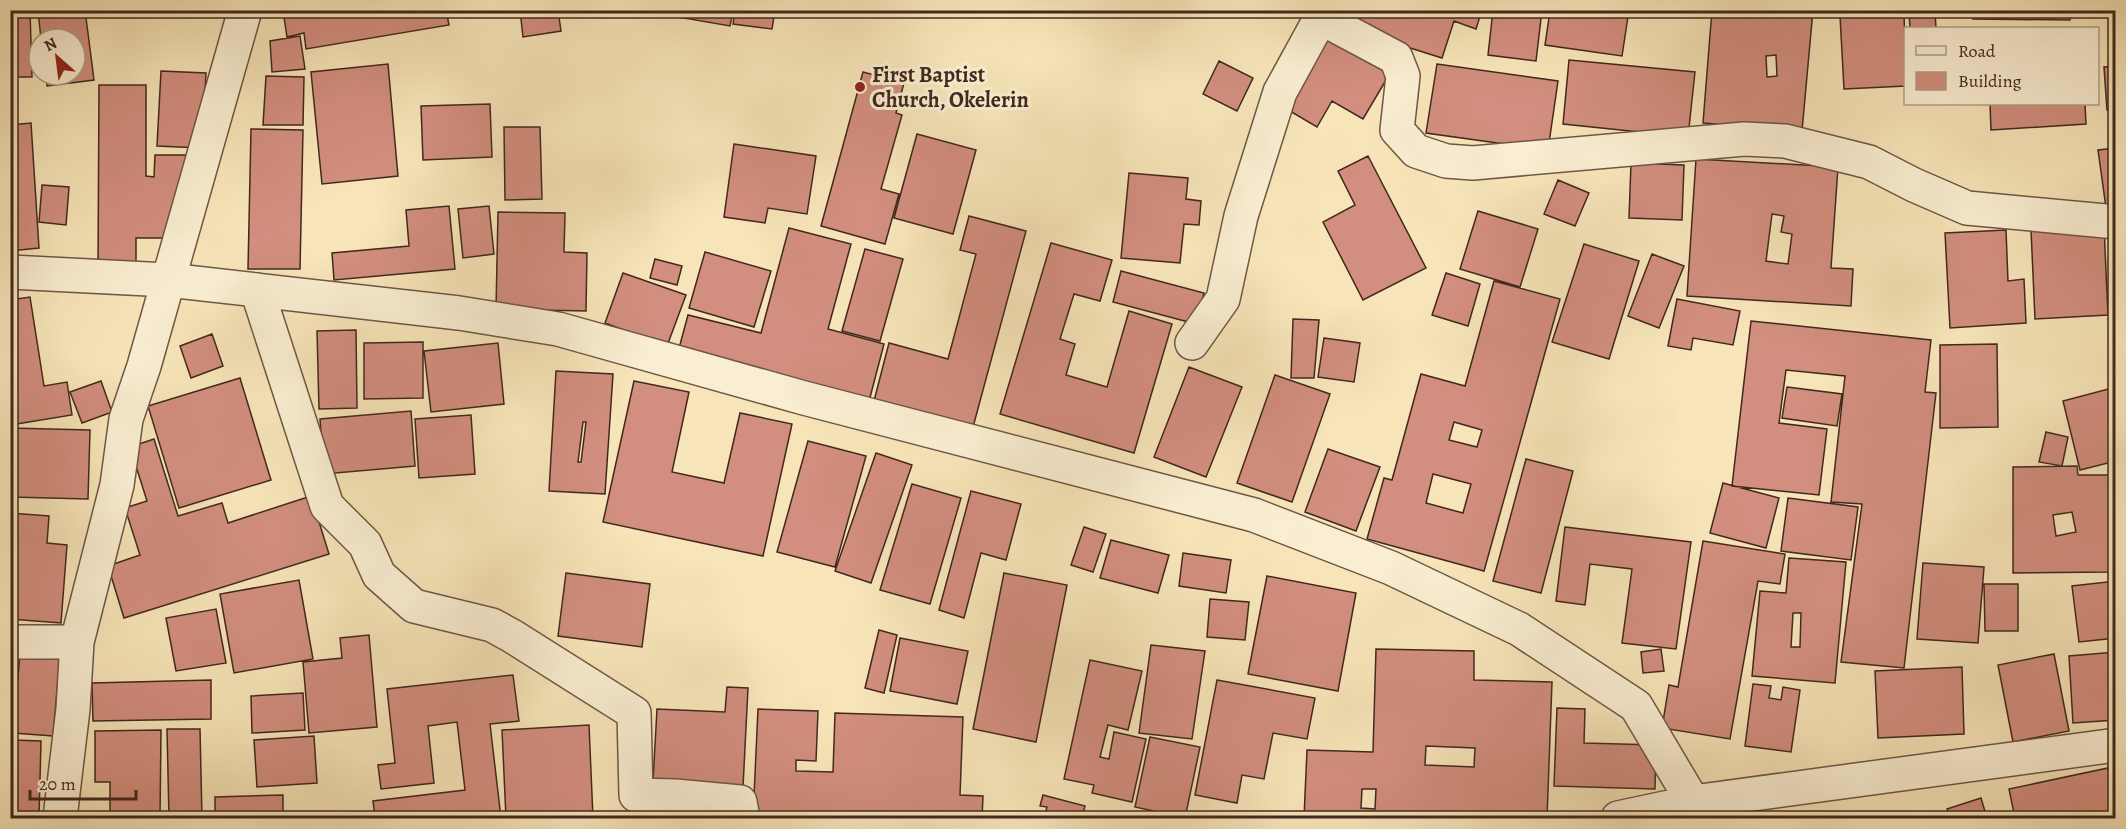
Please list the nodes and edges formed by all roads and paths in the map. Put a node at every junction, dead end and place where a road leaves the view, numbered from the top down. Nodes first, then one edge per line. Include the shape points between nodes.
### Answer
1 (245, 10) edge
2 (1323, 14) edge
3 (2115, 222) edge
4 (10, 272) edge
5 (168, 280) junction
6 (257, 290) junction
7 (1192, 343) dead end
8 (10, 642) edge
9 (77, 642) junction
10 (2115, 745) edge
11 (1693, 802) junction
12 (60, 819) edge
13 (743, 819) edge
14 (1618, 819) edge

1 - 5 street
2 - 3 street via 1396,58 1403,76 1397,130 1416,151 1446,161 1473,163 1744,139 1785,141 1869,162 1967,207
2 - 7 street via 1280,92 1241,216 1223,299
4 - 5 street
5 - 6 street
5 - 9 street via 126,418 117,485
6 - 11 street via 459,313 558,329 804,398 1254,515 1391,568 1519,629 1636,706
6 - 13 street via 327,506 365,544 379,575 414,606 492,625 634,713 636,795 740,802
8 - 9 street
9 - 12 street
10 - 11 street
11 - 14 street

